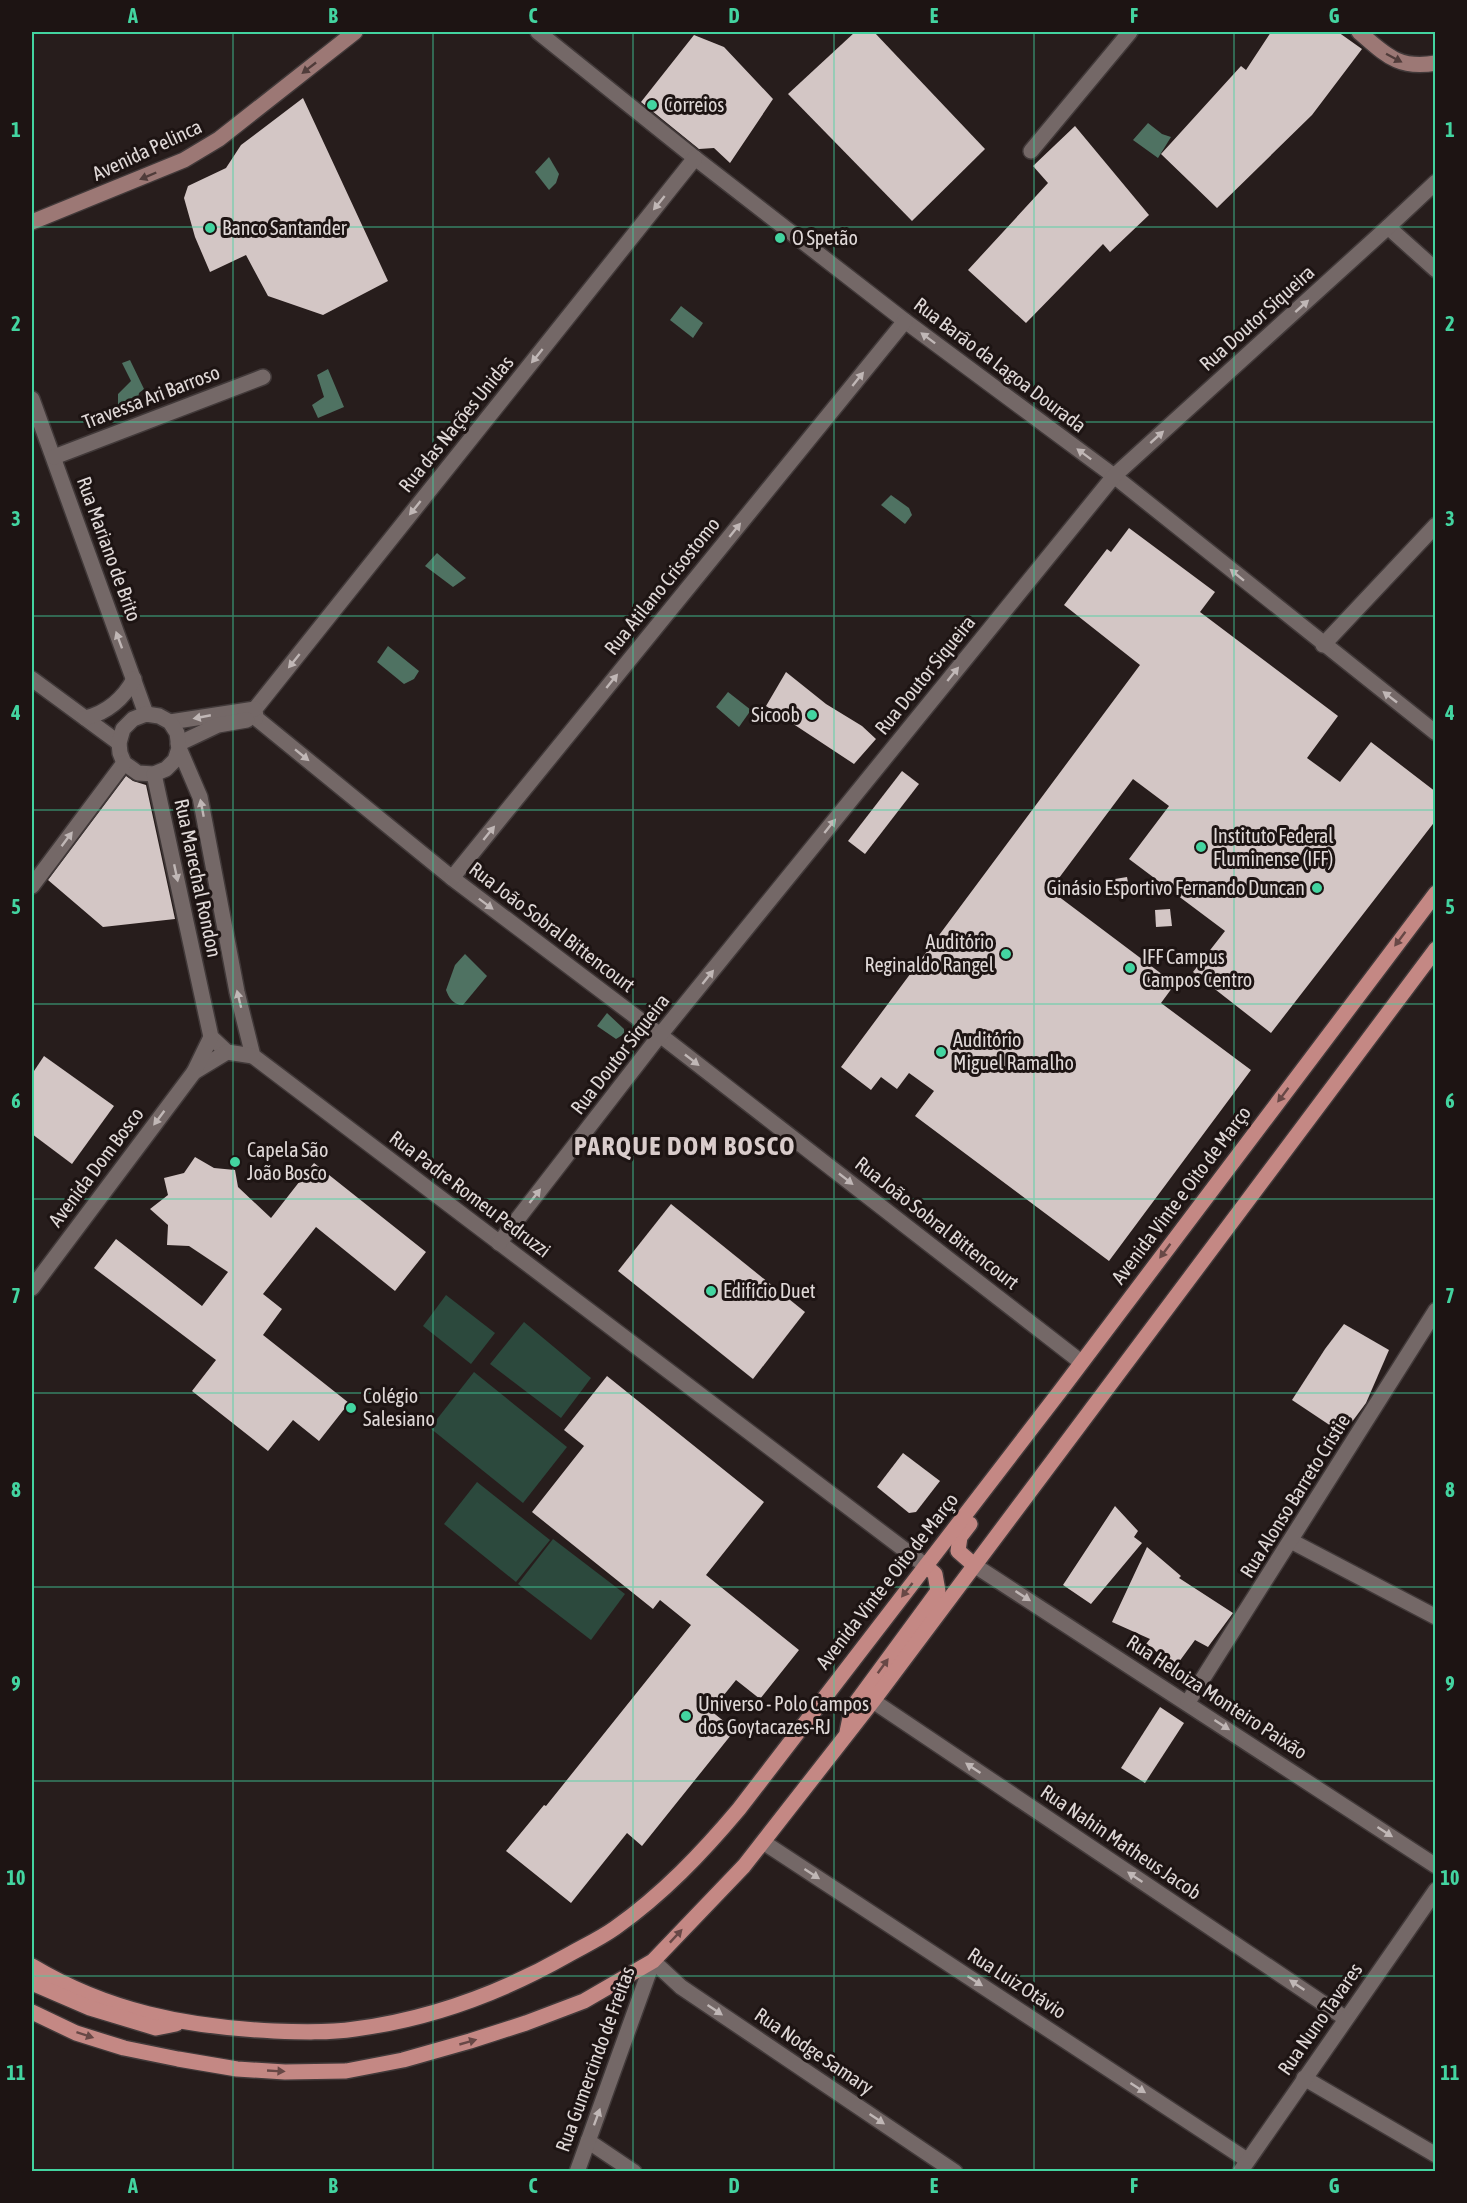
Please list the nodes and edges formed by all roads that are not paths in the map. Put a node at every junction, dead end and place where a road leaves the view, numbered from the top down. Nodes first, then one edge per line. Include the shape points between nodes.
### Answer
1 (355, 32) edge
2 (538, 32) edge
3 (1130, 32) edge
4 (1359, 32) edge
5 (1436, 63) edge
6 (1031, 151) dead end
7 (695, 158) junction
8 (1436, 182) edge
9 (32, 222) edge
10 (1388, 228) junction
11 (1436, 270) edge
12 (905, 321) junction
13 (263, 376) dead end
14 (32, 399) edge
15 (54, 457) junction
16 (1114, 476) junction
17 (1436, 525) edge
18 (1323, 645) junction
19 (32, 679) edge
20 (134, 679) junction
21 (256, 713) junction
22 (146, 714) junction
23 (85, 718) junction
24 (1436, 733) edge
25 (176, 737) junction
26 (119, 743) junction
27 (124, 763) junction
28 (154, 774) junction
29 (452, 878) junction
30 (32, 886) edge
31 (1436, 893) edge
32 (1435, 949) edge
33 (660, 1035) junction
34 (211, 1037) junction
35 (227, 1052) junction
36 (254, 1056) junction
37 (194, 1072) junction
38 (499, 1243) junction
39 (32, 1288) edge
40 (1434, 1318) edge
41 (1081, 1362) junction
42 (1061, 1390) junction
43 (1291, 1541) junction
44 (974, 1565) junction
45 (926, 1566) junction
46 (1436, 1617) edge
47 (873, 1701) junction
48 (1188, 1702) junction
49 (846, 1735) junction
50 (763, 1842) junction
51 (1436, 1866) edge
52 (1436, 1890) edge
53 (653, 1961) junction
54 (32, 1966) edge
55 (32, 1983) edge
56 (32, 2013) edge
57 (1345, 2018) junction
58 (182, 2022) junction
59 (1304, 2078) junction
60 (588, 2141) junction
61 (1436, 2155) edge
62 (1243, 2166) edge
63 (576, 2172) edge
64 (634, 2172) edge
65 (955, 2172) edge

1 -> 9 main road, Avenida Pelinca via 219,139 184,160
2 - 7 street, Rua Barão da Lagoa Dourada
3 - 6 street
4 -> 5 main road via 1399,61 1411,65
7 - 12 street, Rua Barão da Lagoa Dourada
7 -> 21 street, Rua das Nações Unidas
8 - 10 street, Rua Doutor Siqueira
10 - 11 street
16 -> 10 street, Rua Doutor Siqueira
16 -> 12 street, Rua Barão da Lagoa Dourada
29 -> 12 street, Rua Atilano Crisostomo
13 - 15 street, Travessa Ari Barroso
14 - 15 street, Rua Mariano de Brito
20 -> 15 street, Rua Mariano de Brito
18 -> 16 street, Rua Barão da Lagoa Dourada
33 -> 16 street, Rua Doutor Siqueira
17 - 18 street
24 -> 18 street, Rua Barão da Lagoa Dourada
19 - 23 street
20 - 22 street, Rua Mariano de Brito
20 - 23 street via 116,702
21 -> 25 street
21 - 25 street
21 -> 29 street, Rua João Sobral Bittencourt
22 - 25 street via 159,716
22 - 26 street via 123,729
23 - 26 street
25 - 28 street via 175,760
36 -> 25 street via 237,992 200,796
26 - 27 street
27 - 28 street via 138,773
30 -> 27 street
28 -> 34 street, Rua Marechal Rondon
29 -> 33 street, Rua João Sobral Bittencourt
31 -> 41 main road, Avenida Vinte e Oito de Março
32 - 44 main road
38 -> 33 street, Rua Doutor Siqueira
33 -> 41 street, Rua João Sobral Bittencourt
34 - 35 street
34 - 37 street, Avenida Dom Bosco
35 - 36 street
35 - 37 street, Avenida Dom Bosco
36 - 38 street, Rua Padre Romeu Pedruzzi
37 -> 39 street, Avenida Dom Bosco
38 - 45 street, Rua Padre Romeu Pedruzzi
40 - 43 street, Rua Alonso Barreto Cristie
41 - 42 main road, Avenida Vinte e Oito de Março
42 - 44 main road via 1060,1406 960,1537 958,1551
42 - 45 main road, Avenida Vinte e Oito de Março
43 - 46 street
43 - 48 street, Rua Alonso Barreto Cristie
44 - 47 main road
44 -> 48 street, Rua Heloiza Monteiro Paixão
49 -> 45 main road via 852,1708 938,1591 935,1575
45 -> 58 main road, Avenida Vinte e Oito de Março via 703,1851 665,1889 614,1929 517,1982 467,2002 355,2030 245,2030
47 - 49 main road
57 -> 47 street, Rua Nahin Matheus Jacob
48 -> 51 street, Rua Heloiza Monteiro Paixão
49 - 50 main road
53 -> 50 main road
50 -> 62 street, Rua Luiz Otávio
52 - 57 street, Rua Nuno Tavares
56 -> 53 main road via 76,2033 178,2059 237,2069 346,2071 414,2057 526,2023 584,2001
60 -> 53 street, Rua Gumercindo de Freitas
53 -> 65 street, Rua Nodge Samary via 681,1987
54 - 58 main road, Avenida Vinte e Oito de Março via 63,1984 138,2012
55 - 58 main road via 90,2008 156,2028
57 - 59 street, Rua Nuno Tavares
59 - 61 street
59 - 62 street, Rua Nuno Tavares
60 - 63 street, Rua Gumercindo de Freitas
60 - 64 street

